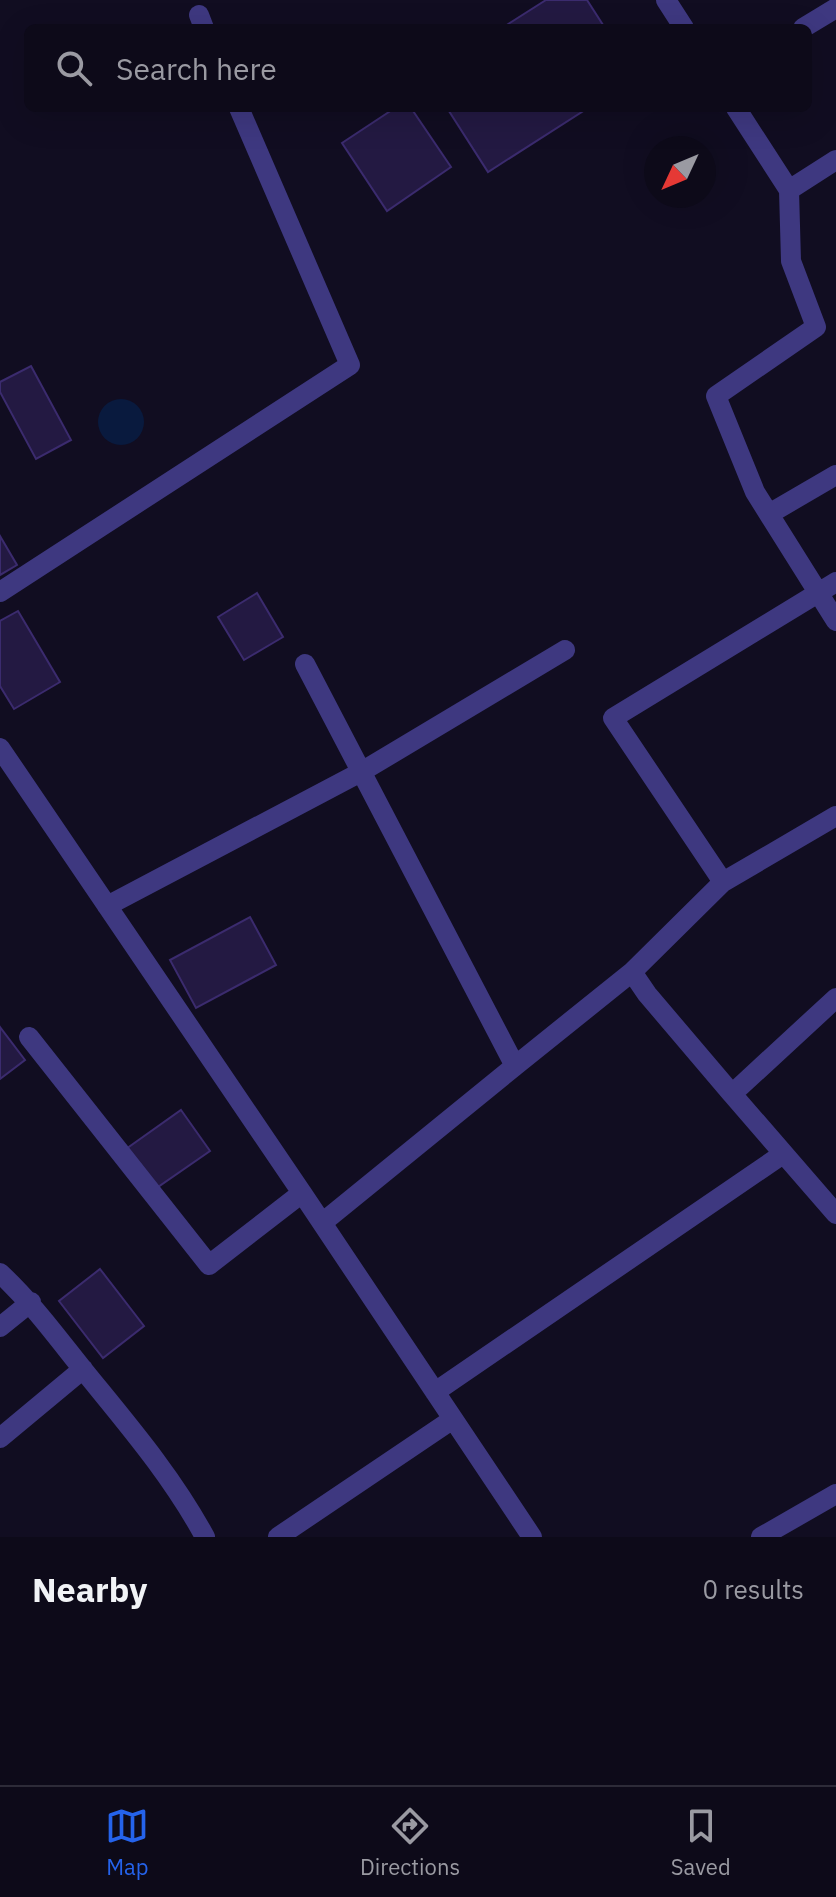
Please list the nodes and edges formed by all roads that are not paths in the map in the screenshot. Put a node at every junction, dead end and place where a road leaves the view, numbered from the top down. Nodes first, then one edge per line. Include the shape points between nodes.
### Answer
1 (666, 0) edge
2 (836, 8) edge
3 (681, 24) edge
4 (810, 24) edge
5 (241, 112) edge
6 (739, 112) edge
7 (836, 160) edge
8 (789, 190) junction
9 (836, 475) edge
10 (769, 514) junction
11 (827, 587) edge
12 (0, 592) edge
13 (836, 621) edge
14 (565, 650) dead end
15 (305, 664) dead end
16 (0, 748) edge
17 (361, 772) junction
18 (836, 816) edge
19 (723, 882) junction
20 (107, 906) junction
21 (632, 972) junction
22 (836, 998) edge
23 (29, 1037) dead end
24 (515, 1066) junction
25 (732, 1094) junction
26 (783, 1154) junction
27 (302, 1193) junction
28 (835, 1210) edge
29 (322, 1223) junction
30 (0, 1273) edge
31 (31, 1302) junction
32 (0, 1327) edge
33 (83, 1369) junction
34 (435, 1392) junction
35 (453, 1419) junction
36 (0, 1438) edge
37 (836, 1494) edge
38 (768, 1535) edge
39 (205, 1537) edge
40 (278, 1537) edge
41 (532, 1537) edge

1 - 3 street
2 - 4 street
5 - 12 street via 350,365
6 - 8 street
7 - 8 street
8 - 10 street via 791,261 816,327 716,396
9 - 10 street
10 - 11 street
11 - 13 street
11 - 19 street via 613,718
14 - 17 street
15 - 17 street
16 - 20 street
17 - 20 street
17 - 24 street
18 - 19 street
19 - 21 street
20 - 27 street
21 - 24 street
21 - 25 street
22 - 25 street
23 - 27 street via 209,1265
24 - 29 street
25 - 26 street
26 - 28 street
26 - 34 street
27 - 29 street
29 - 34 street
30 - 31 street
31 - 32 street
31 - 33 street
33 - 36 street
33 - 39 street via 187,1504
34 - 35 street
35 - 40 street
35 - 41 street
37 - 38 street

